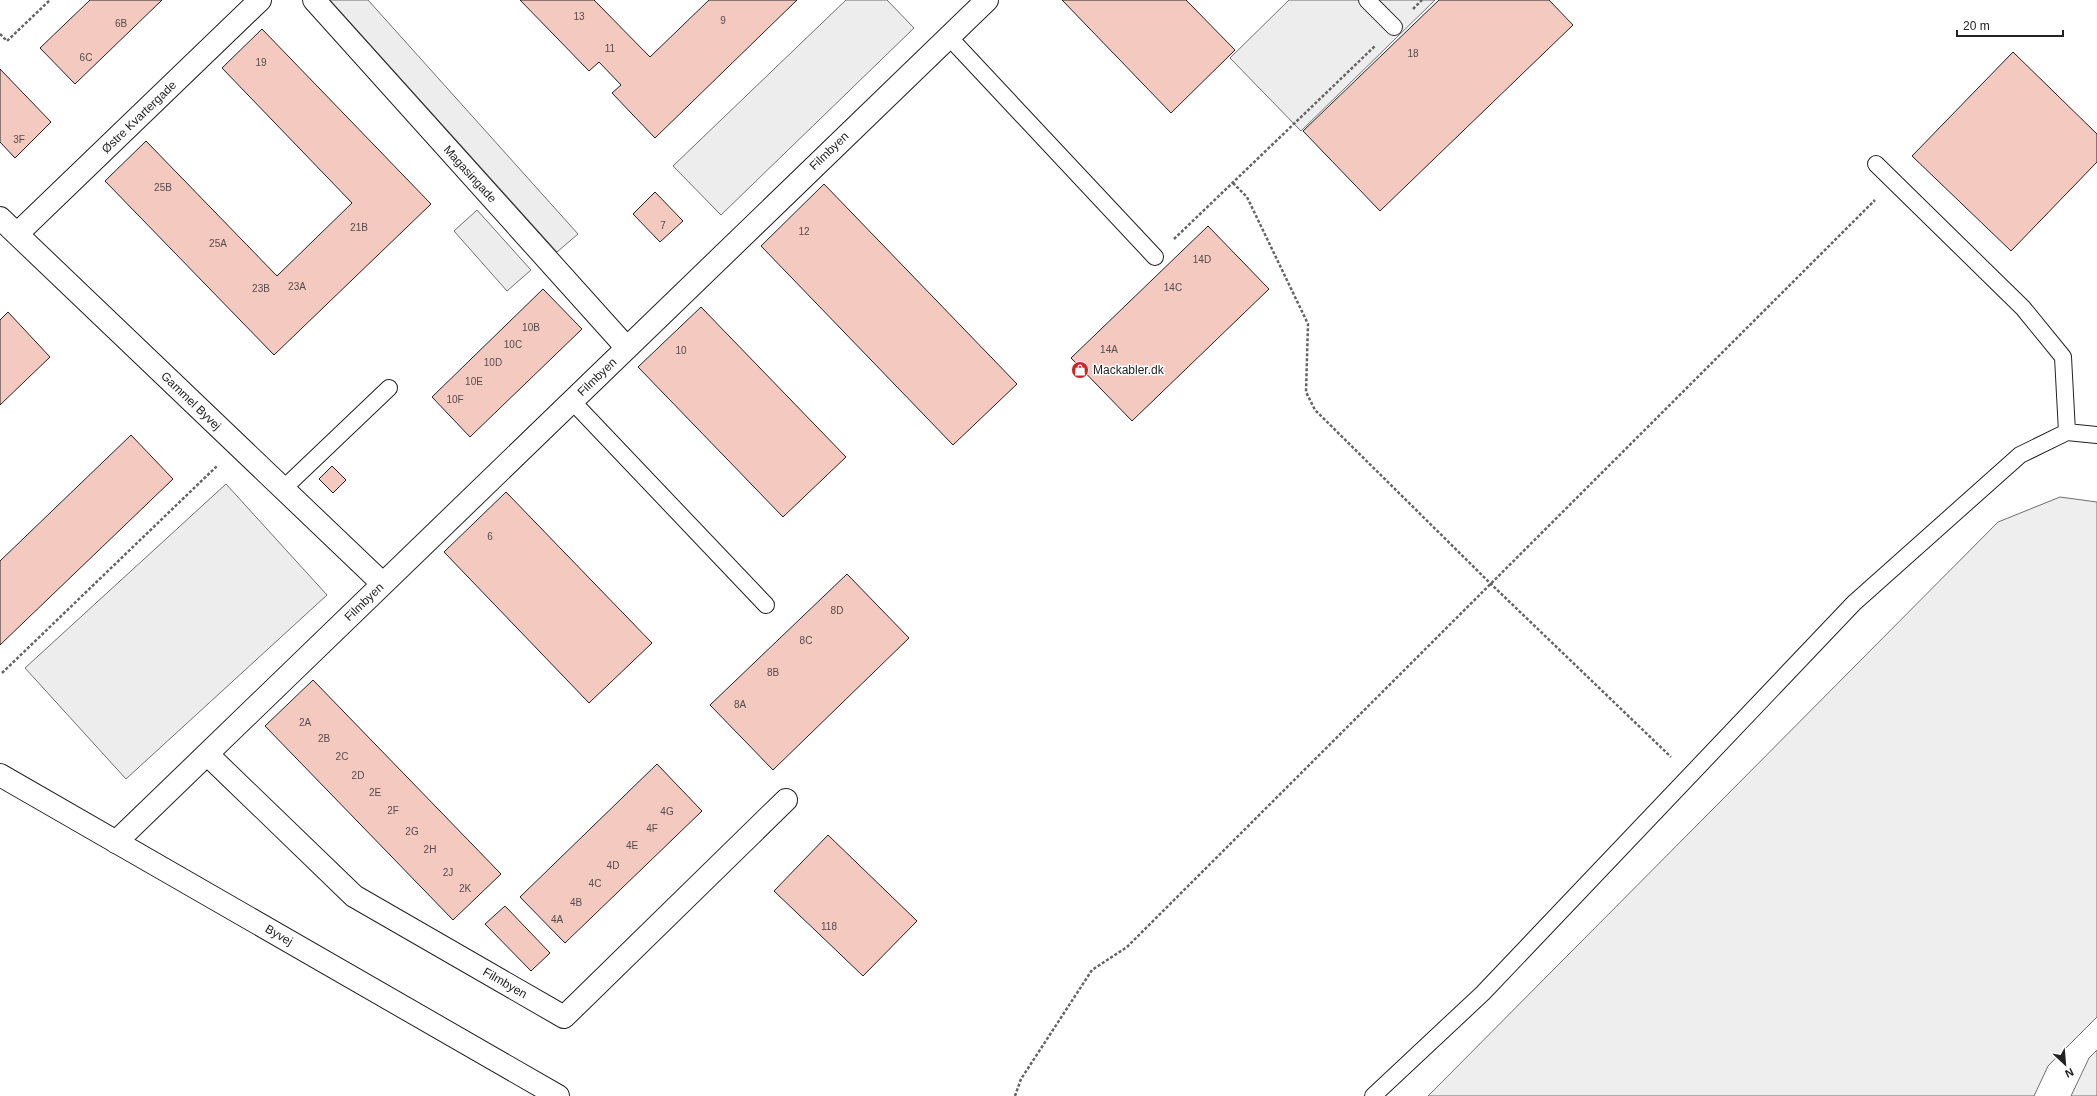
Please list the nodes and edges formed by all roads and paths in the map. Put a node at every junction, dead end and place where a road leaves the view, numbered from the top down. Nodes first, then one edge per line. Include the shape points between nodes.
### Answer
1 (50, 0) edge
2 (260, 0) edge
3 (314, 0) edge
4 (987, 0) edge
5 (1367, 0) edge
6 (1422, 0) edge
7 (1394, 28) junction
8 (0, 34) edge
9 (948, 36) junction
10 (1876, 164) dead end
11 (1894, 182) junction
12 (1233, 183) junction
13 (0, 218) edge
14 (17, 234) junction
15 (1155, 257) joint
16 (627, 348) junction
17 (389, 388) dead end
18 (572, 401) junction
19 (2067, 432) junction
20 (2097, 435) edge
21 (238, 446) junction
22 (283, 489) junction
23 (383, 584) junction
24 (1491, 584) junction
25 (766, 605) dead end
26 (2, 673) dead end
27 (207, 754) junction
28 (0, 775) edge
29 (1690, 775) junction
30 (786, 800) dead end
31 (116, 842) junction
32 (558, 1096) edge
33 (1015, 1096) edge
34 (1374, 1096) edge

1 - 8 path via 7,41
2 - 14 street, Østre Kvartergade
3 - 16 street, Magasingade
4 - 9 street, Filmbyen
5 - 7 lane
6 - 7 path
7 - 12 path
9 - 15 lane
9 - 16 street, Filmbyen
10 - 11 lane
11 - 19 lane via 2023,308 2063,357
11 - 24 path
12 - 15 path
12 - 24 path via 1247,197 1308,324 1306,392 1314,410
13 - 14 street, Gammel Byvej
14 - 21 street, Gammel Byvej
16 - 18 street, Filmbyen
17 - 22 lane
18 - 23 street, Filmbyen
18 - 25 lane
19 - 20 lane
19 - 29 lane via 2020,454 1854,603
21 - 22 street, Gammel Byvej
21 - 26 path
22 - 23 street, Gammel Byvej
23 - 27 street, Filmbyen
24 - 29 path
24 - 33 path via 1127,947 1092,970 1021,1079
27 - 30 street, Filmbyen via 354,896 564,1017
27 - 31 street, Filmbyen
28 - 31 street, Byvej
29 - 34 lane via 1483,993
31 - 32 street, Byvej

